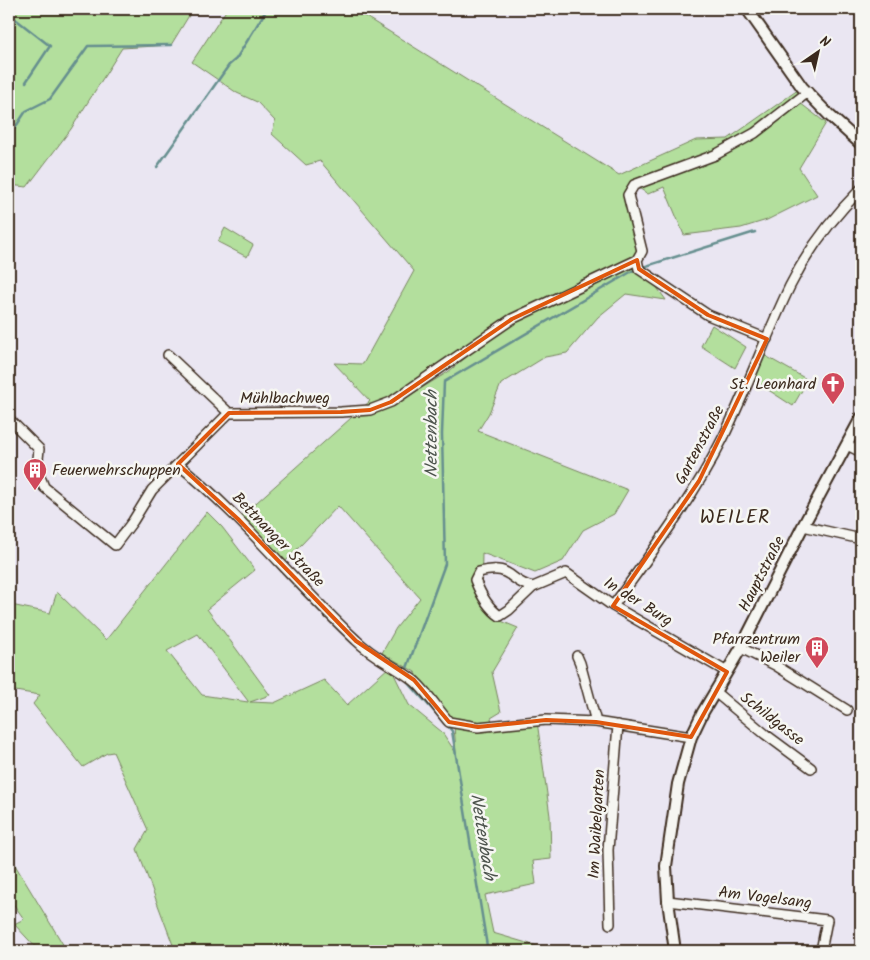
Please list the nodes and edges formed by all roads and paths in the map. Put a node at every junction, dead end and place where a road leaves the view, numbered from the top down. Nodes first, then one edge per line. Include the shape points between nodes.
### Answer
1 (747, 9) edge
2 (808, 92) junction
3 (861, 144) edge
4 (861, 189) edge
5 (636, 260) junction
6 (767, 339) junction
7 (168, 355) dead end
8 (229, 413) junction
9 (861, 418) edge
10 (9, 420) edge
11 (847, 445) junction
12 (861, 452) edge
13 (178, 464) junction
14 (803, 526) junction
15 (861, 539) edge
16 (533, 587) junction
17 (613, 606) junction
18 (741, 648) junction
19 (577, 656) dead end
20 (727, 672) junction
21 (715, 692) junction
22 (847, 710) dead end
23 (596, 722) junction
24 (618, 724) junction
25 (691, 737) junction
26 (811, 768) dead end
27 (668, 901) junction
28 (610, 924) dead end
29 (674, 951) edge
30 (821, 951) edge

1 - 2 street
2 - 3 street
2 - 5 street via 755,133 715,155 634,185 628,195 642,251
4 - 6 street, Gartenstraße via 811,250
5 - 6 street via 639,269 708,315
5 - 8 street, Mühlbachweg via 512,319 391,402 370,410
6 - 17 street, Gartenstraße via 723,439 699,481
7 - 8 street, Mühlbachweg
8 - 13 street, Mühlbachweg
9 - 11 street, Hauptstraße
10 - 13 street via 39,449 38,469 44,487 115,544 152,490
11 - 12 street
11 - 14 street, Hauptstraße
13 - 23 street, Bettnanger Straße via 204,485 356,641 414,680 449,722 478,727 546,720
14 - 15 street
14 - 18 street, Hauptstraße
16 - 16 street, In der Burg via 524,585 503,570 479,572 475,580 491,610 500,616
16 - 17 street, In der Burg via 566,573
17 - 20 street, In der Burg
18 - 20 street, Hauptstraße
18 - 22 street
19 - 23 street
20 - 21 street, Hauptstraße
21 - 25 street, Hauptstraße
21 - 26 street, Schildgasse
23 - 24 street, Bettnanger Straße
24 - 25 street, Bettnanger Straße
24 - 28 street, Im Waibelgarten via 608,850
25 - 27 street, Hauptstraße via 678,784 671,828 666,866
27 - 29 street, Hauptstraße
27 - 30 street, Am Vogelsang via 828,920

